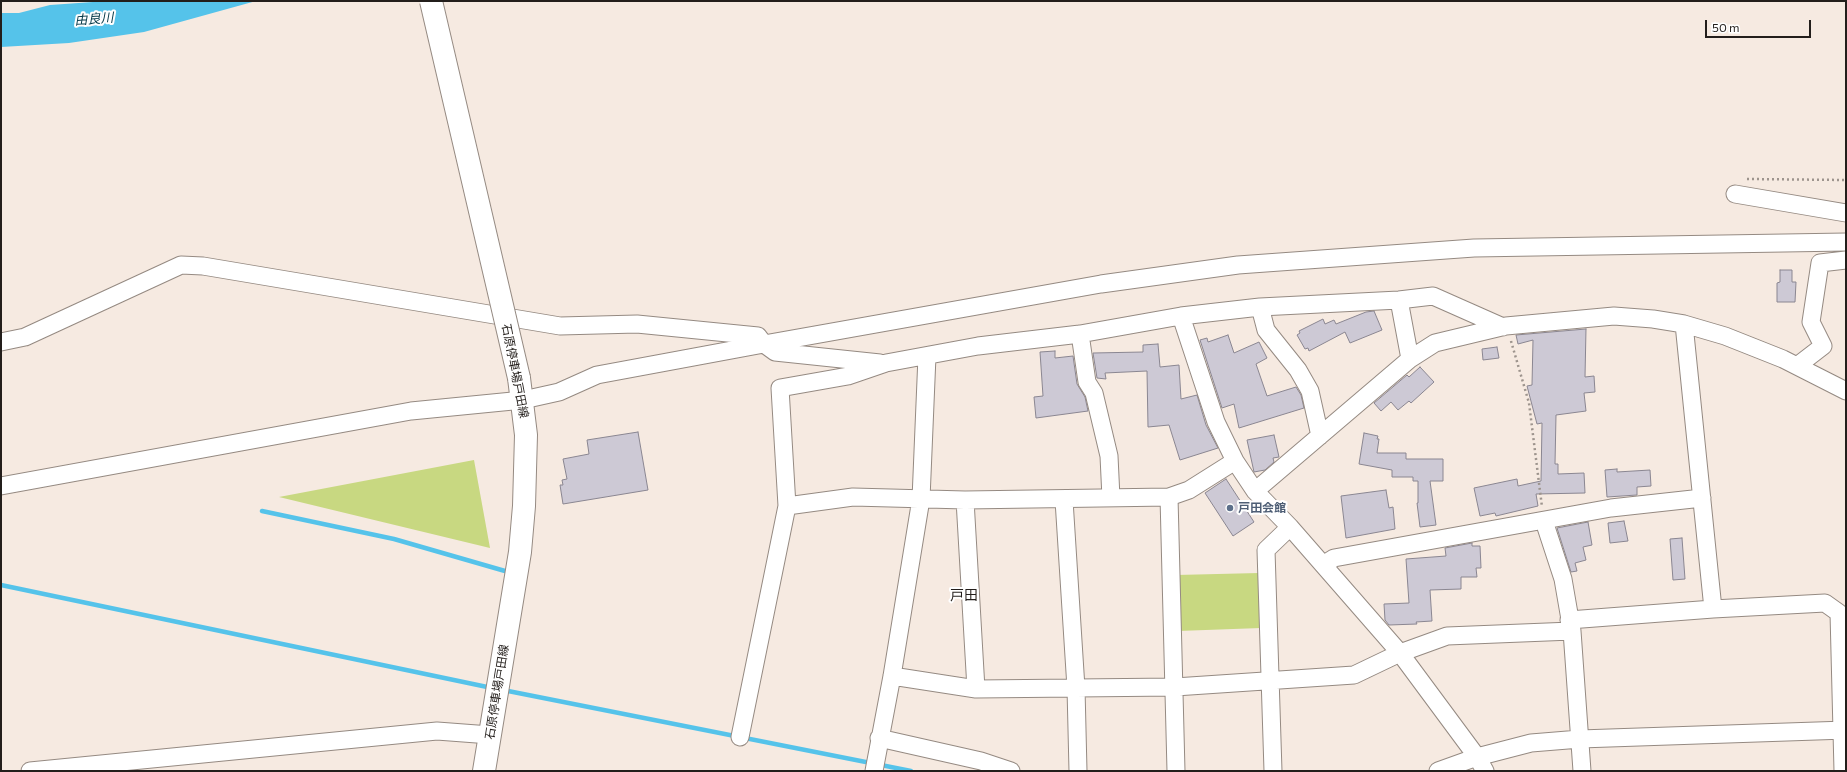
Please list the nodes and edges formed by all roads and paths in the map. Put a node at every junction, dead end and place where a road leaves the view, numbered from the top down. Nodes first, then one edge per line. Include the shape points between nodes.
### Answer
1 (431, 1) edge
2 (1846, 180) edge
3 (1735, 194) joint
4 (1846, 213) edge
5 (1846, 242) edge
6 (1846, 260) edge
7 (1399, 300) junction
8 (1260, 307) junction
9 (1181, 316) junction
10 (1684, 324) junction
11 (1505, 327) junction
12 (1080, 334) junction
13 (1, 342) edge
14 (764, 344) junction
15 (927, 356) junction
16 (1410, 359) junction
17 (886, 363) junction
18 (1797, 366) junction
19 (1846, 391) edge
20 (523, 400) junction
21 (1320, 436) junction
22 (1235, 461) junction
23 (1, 486) edge
24 (1255, 491) junction
25 (1169, 497) junction
26 (1111, 498) junction
27 (1702, 498) junction
28 (921, 499) junction
29 (965, 500) junction
30 (1064, 500) junction
31 (787, 506) junction
32 (1544, 521) junction
33 (1290, 527) junction
34 (1323, 565) junction
35 (1713, 609) junction
36 (1571, 625) junction
37 (1400, 654) junction
38 (892, 676) junction
39 (1270, 681) junction
40 (1175, 687) junction
41 (1076, 688) junction
42 (976, 689) junction
43 (1844, 730) edge
44 (490, 735) junction
45 (740, 736) dead end
46 (1580, 739) junction
47 (878, 743) junction
48 (1481, 764) edge
49 (874, 770) edge
50 (30, 771) edge
51 (484, 771) edge
52 (1011, 771) edge
53 (1078, 771) edge
54 (1176, 771) edge
55 (1273, 771) edge
56 (1438, 771) edge
57 (1582, 771) edge
58 (1843, 771) edge

1 - 20 main road, 石原停車場戸田線, bridge
2 - 3 path via 1732,179
3 - 4 street
5 - 14 street via 1474,248 1238,265 1101,284
6 - 18 street via 1820,263 1811,322 1823,346
7 - 8 street
7 - 11 street via 1433,296
7 - 16 street
8 - 9 street
8 - 21 street via 1266,330 1298,370 1310,391
9 - 12 street
9 - 22 street via 1216,422
10 - 11 street via 1614,316
10 - 18 street via 1725,336
10 - 27 street
11 - 16 street via 1435,343
11 - 32 path via 1529,403 1538,490
12 - 15 street via 978,346
12 - 26 street via 1087,382 1094,393 1109,456
13 - 14 street via 25,337 180,265 211,267 560,326 637,324 758,336
14 - 17 street via 775,352
14 - 20 street via 597,375 559,392
15 - 17 street
15 - 28 street
16 - 21 street
17 - 31 street via 848,376 780,388
18 - 19 street
20 - 23 street via 411,411
20 - 44 main road, 石原停車場戸田線 via 526,435 520,552
21 - 24 street
22 - 24 street
22 - 25 street via 1189,490
24 - 33 street
25 - 26 street
25 - 40 street
26 - 30 street
27 - 32 street via 1611,508
27 - 35 street
28 - 29 street
28 - 31 street via 853,497
28 - 38 street
29 - 30 street
29 - 42 street
30 - 41 street
31 - 45 street
32 - 34 street via 1334,558
32 - 36 street via 1563,579
33 - 34 street
33 - 39 street via 1266,550
34 - 37 street
35 - 36 street
35 - 43 street via 1825,603 1839,613
36 - 37 street via 1447,636
36 - 46 street
37 - 39 street via 1354,675
37 - 48 street
38 - 42 street
38 - 47 street
39 - 40 street
39 - 55 street
40 - 41 street
40 - 54 street
41 - 42 street
41 - 53 street
43 - 46 street
43 - 58 street
44 - 50 street via 437,731
44 - 51 main road, 石原停車場戸田線
46 - 48 street via 1531,743
46 - 57 street
47 - 49 street
47 - 52 street via 981,761
48 - 56 street

